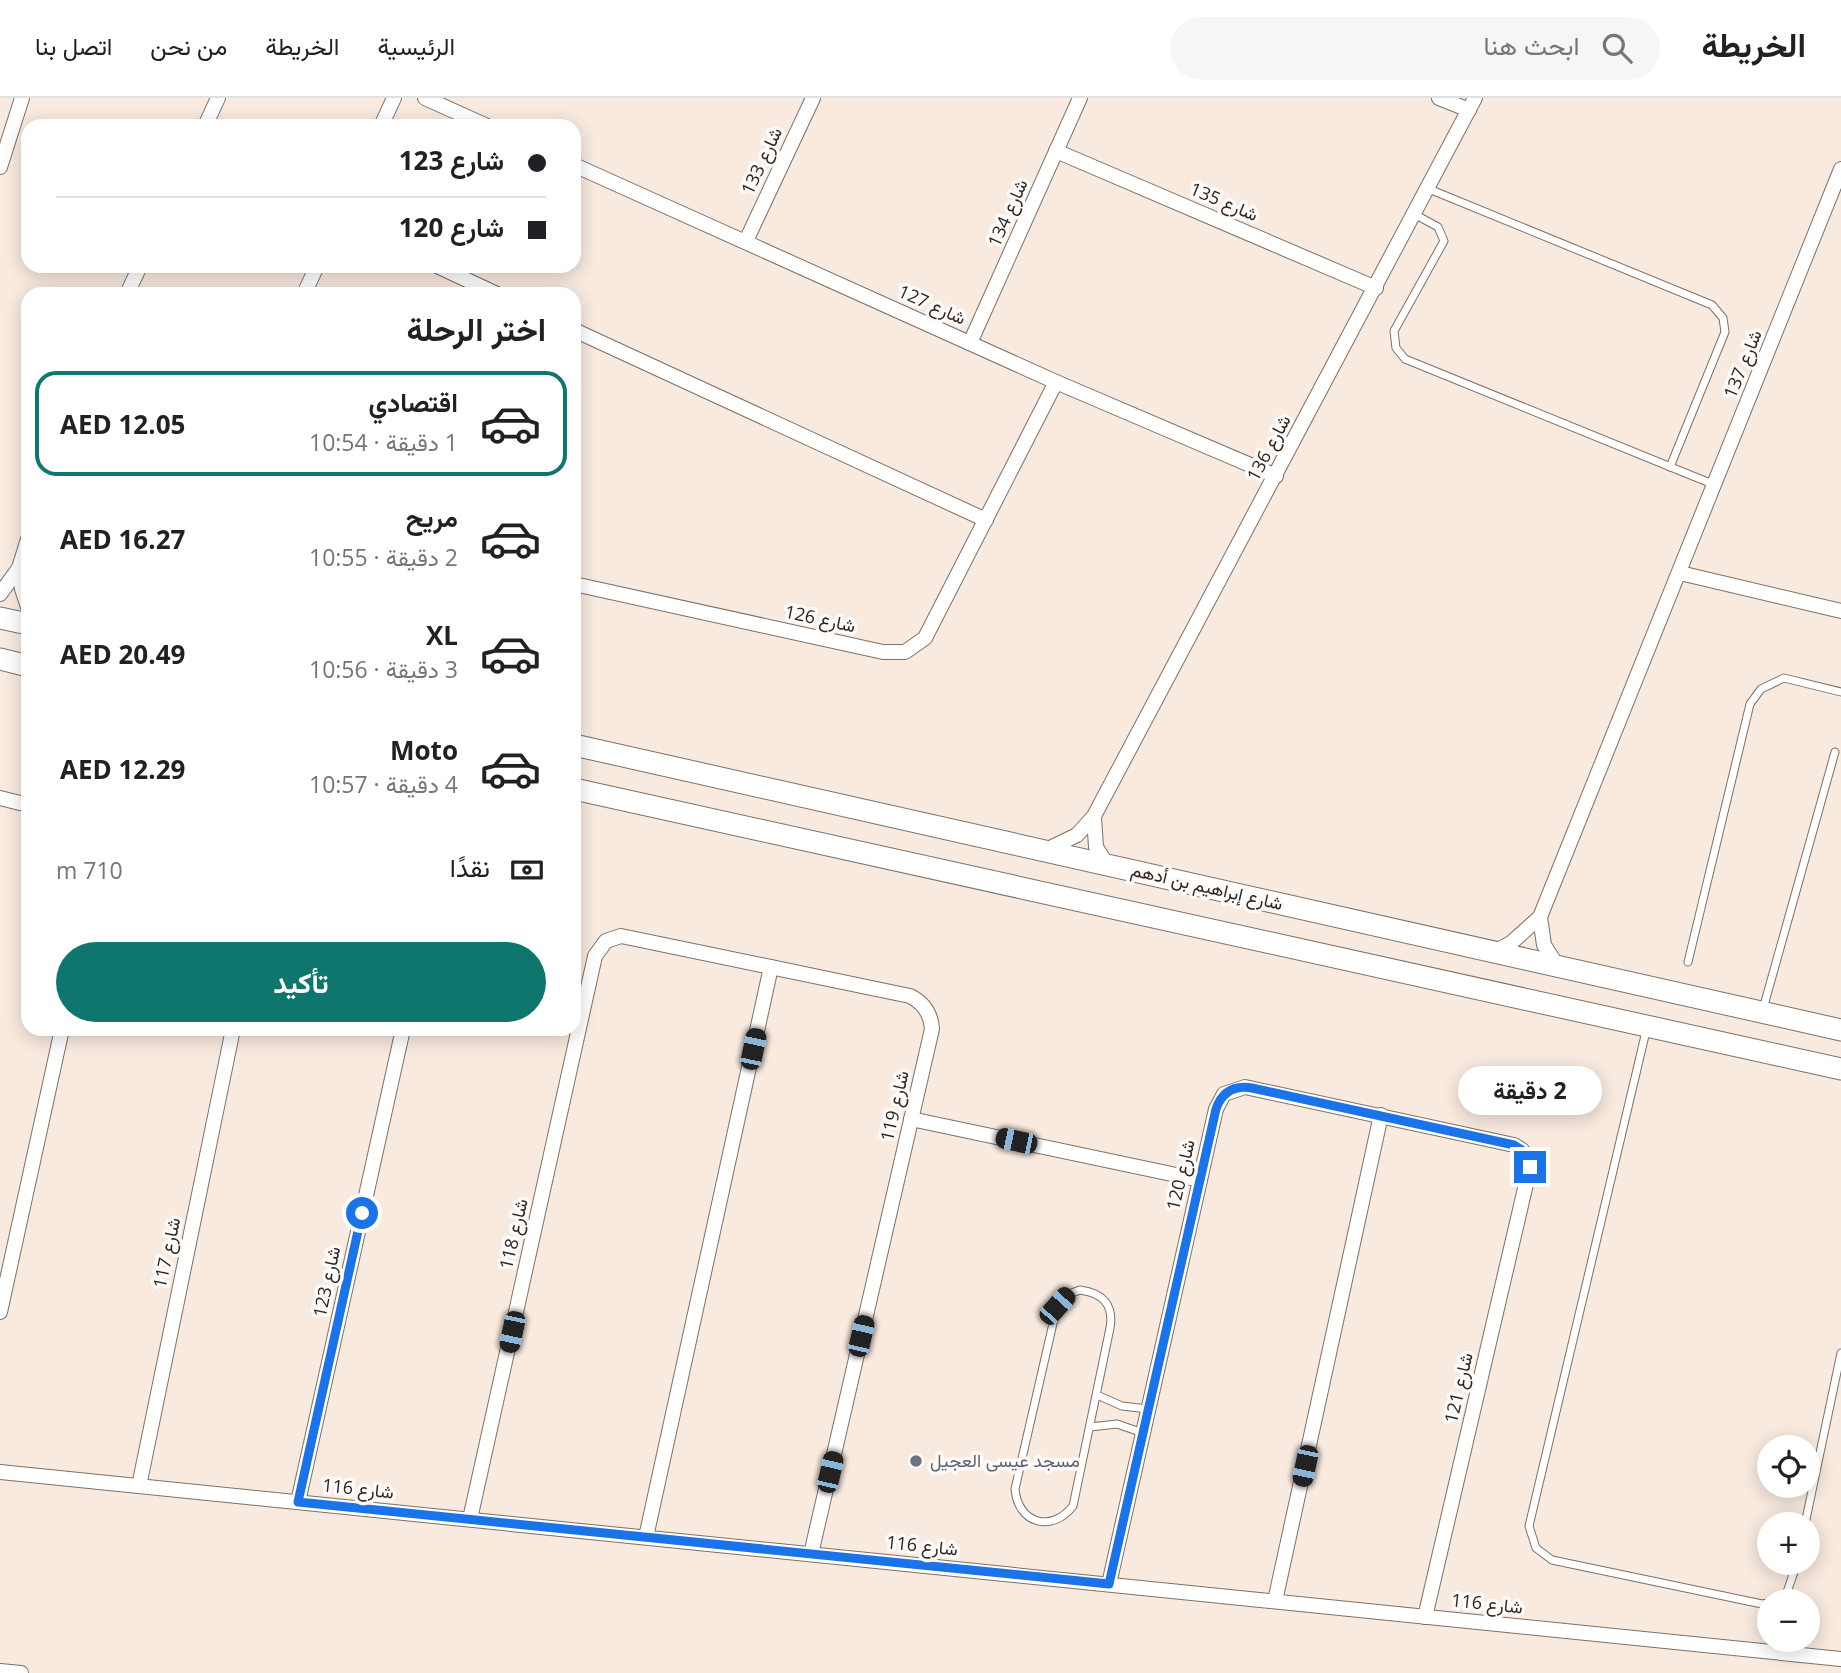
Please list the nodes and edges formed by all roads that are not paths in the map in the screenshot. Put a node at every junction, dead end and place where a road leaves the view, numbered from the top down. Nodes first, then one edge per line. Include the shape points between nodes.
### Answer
1 (22, 98) edge
2 (218, 98) edge
3 (394, 98) edge
4 (425, 98) edge
5 (813, 98) edge
6 (1080, 98) edge
7 (1439, 98) edge
8 (453, 104) edge
9 (1472, 104) edge
10 (208, 119) edge
11 (384, 119) edge
12 (476, 119) edge
13 (1056, 151) junction
14 (0, 167) edge
15 (581, 168) edge
16 (1841, 169) edge
17 (1429, 189) junction
18 (1416, 215) junction
19 (746, 241) junction
20 (452, 273) edge
21 (482, 287) edge
22 (1376, 288) junction
23 (581, 333) edge
24 (970, 343) junction
25 (1056, 382) junction
26 (1670, 467) junction
27 (1276, 476) junction
28 (1716, 485) junction
29 (986, 520) junction
30 (21, 562) edge
31 (19, 568) junction
32 (1680, 573) junction
33 (21, 582) edge
34 (581, 586) edge
35 (0, 594) edge
36 (1841, 611) edge
37 (0, 618) edge
38 (21, 622) edge
39 (16, 663) edge
40 (0, 675) edge
41 (1841, 692) edge
42 (581, 747) edge
43 (1835, 752) dead end
44 (581, 791) edge
45 (0, 798) edge
46 (21, 802) edge
47 (1094, 816) junction
48 (1044, 851) junction
49 (1107, 865) junction
50 (1540, 917) junction
51 (1494, 952) junction
52 (595, 956) joint
53 (1688, 962) dead end
54 (771, 967) junction
55 (1558, 967) junction
56 (1761, 1013) junction
57 (581, 1019) edge
58 (1648, 1026) junction
59 (1841, 1030) edge
60 (60, 1036) edge
61 (232, 1036) edge
62 (400, 1036) edge
63 (577, 1036) edge
64 (1841, 1069) edge
65 (1381, 1115) junction
66 (911, 1119) junction
67 (1530, 1167) joint
68 (1200, 1180) junction
69 (0, 1312) edge
70 (1841, 1353) edge
71 (1097, 1395) junction
72 (1148, 1409) junction
73 (1090, 1427) junction
74 (1143, 1433) junction
75 (0, 1472) edge
76 (139, 1486) junction
77 (298, 1502) junction
78 (1808, 1512) edge
79 (470, 1519) junction
80 (646, 1537) junction
81 (811, 1554) junction
82 (1109, 1584) junction
83 (1275, 1601) junction
84 (1757, 1603) edge
85 (1425, 1617) junction
86 (1841, 1658) edge
87 (0, 1671) edge
88 (12, 1673) edge
89 (21, 1673) edge

1 - 14 street
2 - 10 street
3 - 11 street
4 - 8 street
5 - 19 street, شارع 133
6 - 13 street, شارع 134
7 - 9 street
8 - 12 street
9 - 17 street, شارع 136
13 - 22 street, شارع 135
13 - 24 street, شارع 134
15 - 19 street, شارع 127
16 - 28 street, شارع 137
17 - 18 street, شارع 136
17 - 26 lane via 1719,310 1726,332
18 - 22 street, شارع 136
18 - 26 lane via 1438,227 1444,241 1394,331 1396,348 1405,359
19 - 24 street, شارع 127
20 - 21 street
22 - 27 street, شارع 136
23 - 29 street
24 - 25 street, شارع 127
25 - 27 street, شارع 127
25 - 29 street, شارع 126
26 - 28 lane
27 - 47 street, شارع 136
28 - 32 street, شارع 137
29 - 34 street, شارع 126 via 925,638 894,654
30 - 31 street
31 - 33 street
31 - 35 street
32 - 36 street
32 - 50 street, شارع 137
37 - 38 street
39 - 40 street
41 - 53 lane via 1784,678 1769,683 1750,704
42 - 48 street, شارع إبراهيم بن أدهم
43 - 56 lane
44 - 58 street
45 - 46 street
47 - 48 street, شارع 136 via 1077,835
47 - 49 street via 1096,847
48 - 49 street, شارع إبراهيم بن أدهم
49 - 51 street, شارع إبراهيم بن أدهم
50 - 51 street, شارع 137
50 - 55 street via 1544,944
51 - 55 street, شارع إبراهيم بن أدهم
52 - 54 street, شارع 119 via 606,941 621,936
52 - 57 street, شارع 118
54 - 66 street, شارع 119 via 903,994 922,1004 932,1029
54 - 80 street
55 - 56 street, شارع إبراهيم بن أدهم
56 - 59 street, شارع إبراهيم بن أدهم
58 - 64 street
58 - 84 lane via 1529,1526 1532,1541 1552,1559
60 - 69 street
61 - 76 street, شارع 117
62 - 77 street, شارع 123
63 - 79 street, شارع 118
65 - 67 street, شارع 120 via 1514,1145 1522,1150
65 - 68 street, شارع 120 via 1245,1087 1231,1090 1216,1109
65 - 83 street
66 - 68 street
66 - 81 street, شارع 119
67 - 85 street, شارع 121
68 - 72 street, شارع 120
70 - 78 lane
71 - 72 lane via 1122,1406
71 - 73 lane
71 - 73 lane via 1112,1314 1106,1300 1080,1290 1066,1295 1057,1306 1016,1477 1016,1501 1031,1520 1055,1522 1073,1506
72 - 74 street, شارع 120
73 - 74 lane via 1117,1424
74 - 82 street, شارع 120
75 - 76 street, شارع 116
76 - 77 street, شارع 116
77 - 79 street, شارع 116
79 - 80 street, شارع 116
80 - 81 street, شارع 116
81 - 82 street, شارع 116
82 - 83 street, شارع 116
83 - 85 street, شارع 116
85 - 86 street, شارع 116
87 - 88 street
88 - 89 street

